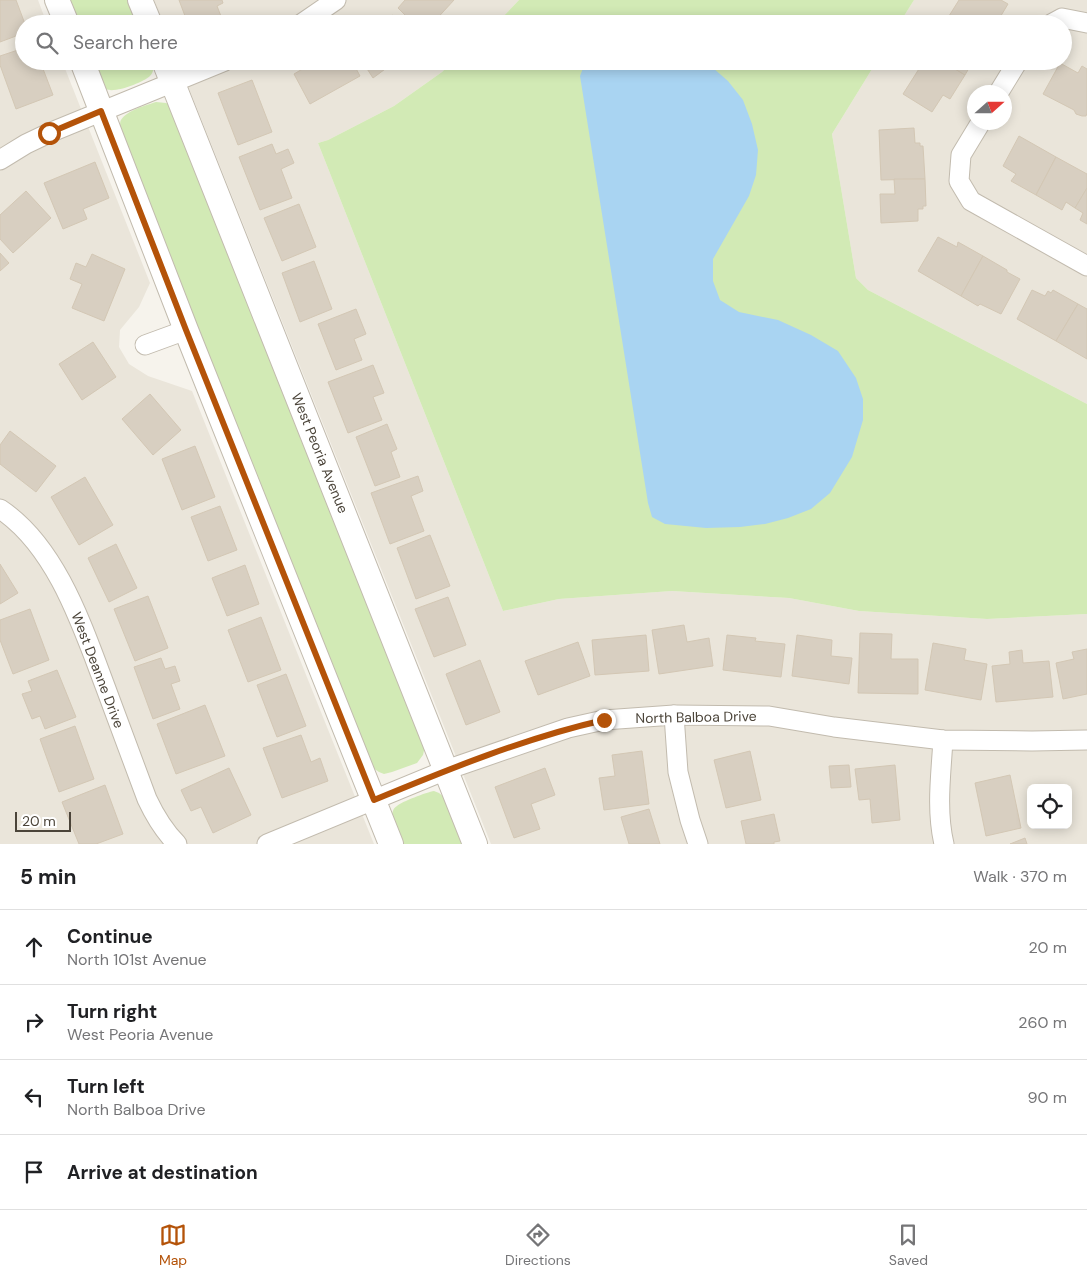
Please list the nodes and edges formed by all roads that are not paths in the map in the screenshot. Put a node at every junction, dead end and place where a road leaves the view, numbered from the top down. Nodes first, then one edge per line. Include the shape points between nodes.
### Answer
1 (57, 0) edge
2 (140, 0) edge
3 (336, 0) edge
4 (63, 15) edge
5 (146, 15) edge
6 (314, 15) edge
7 (1072, 20) edge
8 (1087, 23) edge
9 (85, 70) edge
10 (1012, 70) edge
11 (169, 72) edge
12 (1003, 85) edge
13 (101, 111) junction
14 (976, 130) edge
15 (0, 160) edge
16 (1087, 266) edge
17 (186, 330) junction
18 (145, 345) dead end
19 (0, 509) edge
20 (674, 715) junction
21 (943, 740) junction
22 (1087, 740) edge
23 (446, 770) junction
24 (374, 800) junction
25 (177, 844) edge
26 (267, 844) edge
27 (391, 844) edge
28 (475, 844) edge
29 (698, 844) edge
30 (944, 844) edge

1 - 4 street
2 - 5 street
3 - 6 street
7 - 8 street
9 - 13 street
10 - 12 street
11 - 13 street
11 - 23 street, West Peoria Avenue
13 - 15 street via 26,144
13 - 17 street
14 - 16 street via 962,155 959,181 972,201
17 - 18 street
17 - 24 street
19 - 25 street, West Deanne Drive via 11,516 39,547 65,588 147,800
20 - 21 street, North Balboa Drive via 769,716
20 - 23 street, North Balboa Drive via 604,720 568,728
20 - 29 street via 678,772
21 - 22 street, North Balboa Drive
21 - 30 street via 940,814
23 - 24 street, North Balboa Drive
23 - 28 street, West Peoria Avenue
24 - 26 street, North Balboa Drive
24 - 27 street

